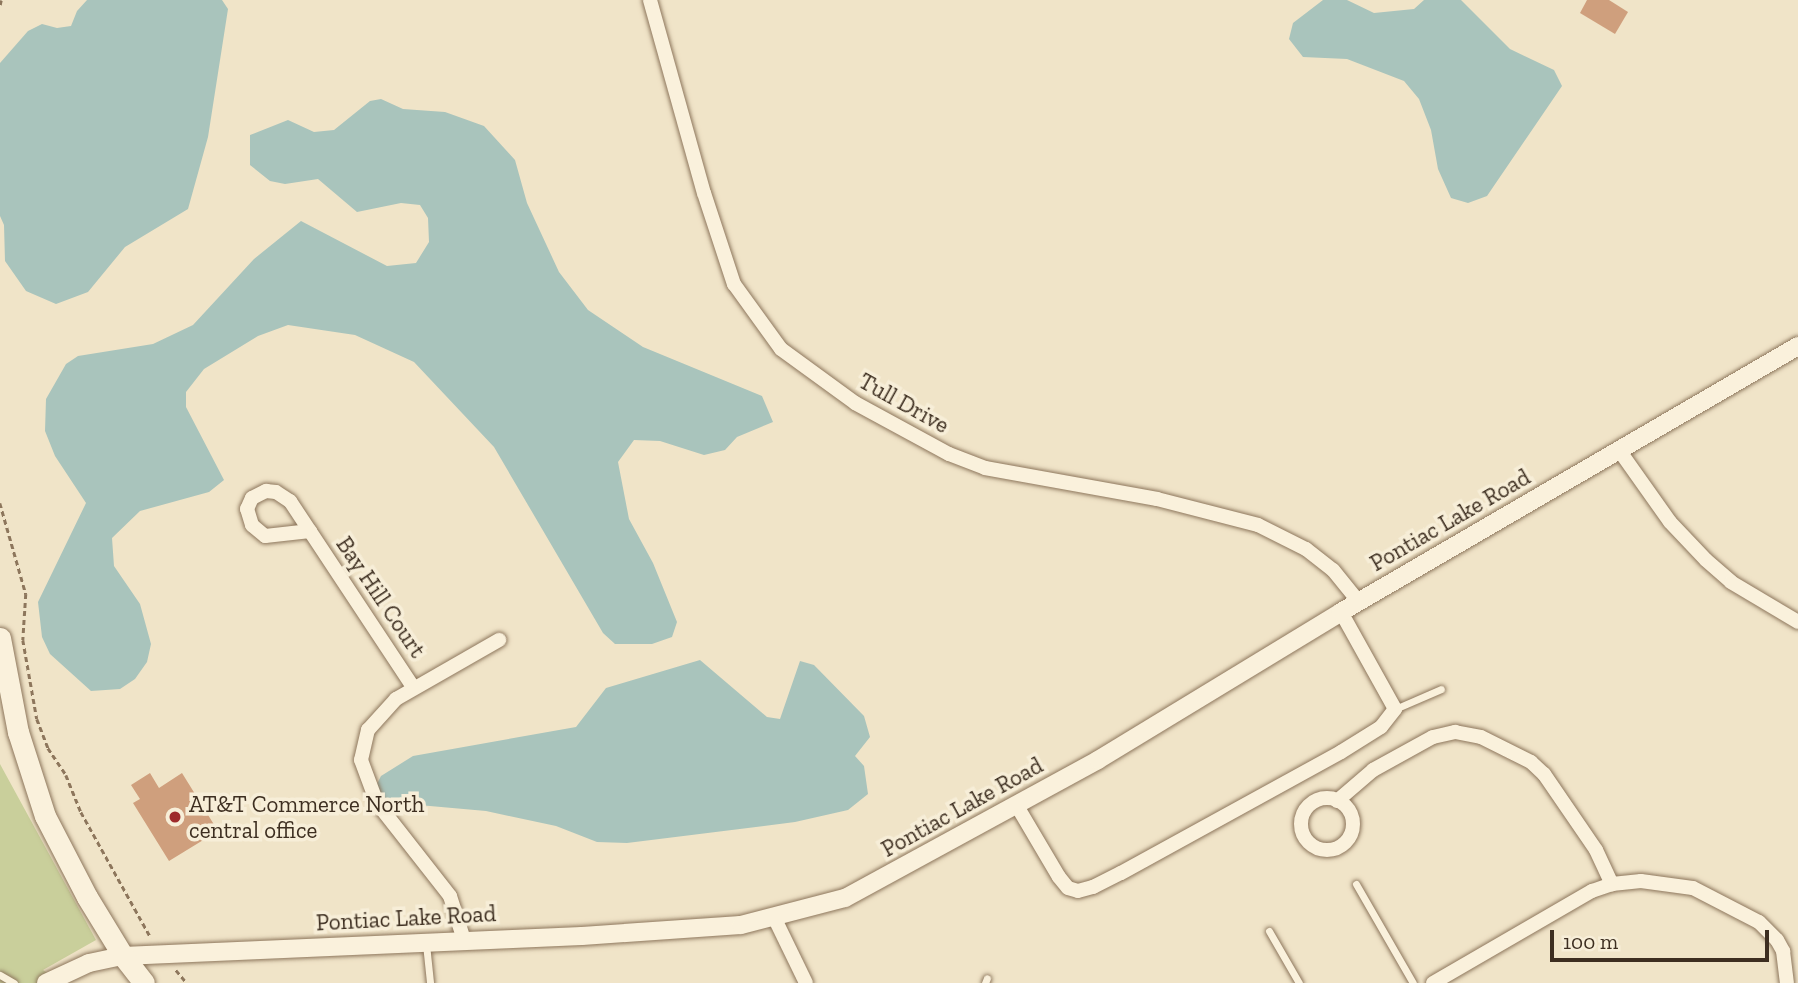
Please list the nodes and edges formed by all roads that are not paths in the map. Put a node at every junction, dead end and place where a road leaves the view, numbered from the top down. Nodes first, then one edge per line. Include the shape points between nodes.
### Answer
1 (650, 0) edge
2 (1798, 346) edge
3 (1619, 450) junction
4 (310, 531) dead end
5 (1359, 602) junction
6 (1342, 612) junction
7 (1798, 622) edge
8 (499, 640) dead end
9 (1, 649) edge
10 (415, 688) junction
11 (1441, 690) dead end
12 (1395, 709) junction
13 (1337, 801) dead end
14 (1017, 806) junction
15 (1356, 884) dead end
16 (1612, 884) junction
17 (774, 917) junction
18 (1269, 931) dead end
19 (464, 940) junction
20 (426, 943) junction
21 (123, 956) junction
22 (1792, 962) edge
23 (0, 975) edge
24 (14, 983) edge
25 (46, 983) edge
26 (144, 983) edge
27 (430, 983) edge
28 (806, 983) edge
29 (1299, 983) edge
30 (1413, 983) edge
31 (1433, 983) edge
32 (1787, 983) edge

1 - 5 street, Tull Drive via 734,284 781,349 855,403 949,454 985,468 1157,499 1258,525 1307,549 1333,570
2 - 3 street, Pontiac Lake Road
3 - 5 street, Pontiac Lake Road
3 - 7 street via 1670,522 1706,560 1731,582
4 - 10 street, Bay Hill Court
5 - 6 street, Pontiac Lake Road
6 - 12 street
6 - 14 street, Pontiac Lake Road
8 - 10 street
9 - 21 main road via 38,800 76,879
10 - 19 street via 396,699 368,730 361,760 377,803 450,896
11 - 12 lane
12 - 14 street via 1381,727 1341,752 1078,891 1068,888
13 - 16 street via 1373,771 1433,737 1455,732 1482,737 1531,762 1544,774 1596,850
14 - 17 street, Pontiac Lake Road via 845,898
15 - 30 lane
16 - 22 street via 1641,881 1693,888 1769,930
16 - 31 street via 1566,904
17 - 19 street, Pontiac Lake Road via 741,926
17 - 28 street
18 - 29 lane
19 - 20 street, Pontiac Lake Road
20 - 21 street, Pontiac Lake Road
20 - 27 lane
21 - 25 street, Pontiac Lake Road via 89,963
21 - 26 main road
22 - 32 street
23 - 24 lane

